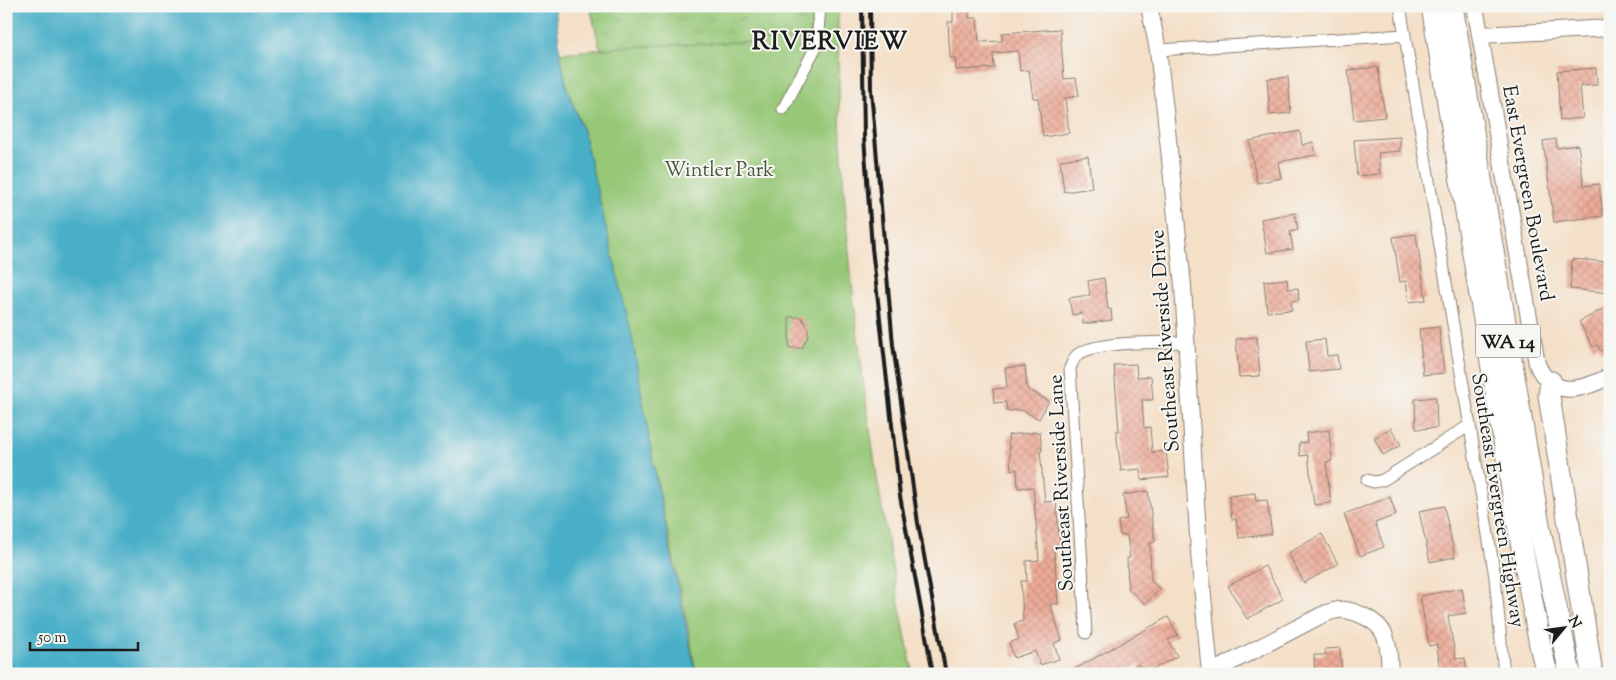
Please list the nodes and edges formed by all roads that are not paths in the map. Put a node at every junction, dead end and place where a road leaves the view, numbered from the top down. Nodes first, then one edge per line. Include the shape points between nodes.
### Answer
1 (820, 6) edge
2 (1149, 6) edge
3 (1400, 6) edge
4 (1432, 6) edge
5 (1452, 6) edge
6 (1475, 6) edge
7 (1610, 28) edge
8 (1405, 35) junction
9 (1480, 36) junction
10 (1158, 50) junction
11 (783, 109) dead end
12 (1188, 342) junction
13 (1610, 376) edge
14 (1551, 382) junction
15 (1470, 425) junction
16 (1367, 480) dead end
17 (1086, 633) dead end
18 (1210, 674) edge
19 (1390, 674) edge
20 (1504, 674) edge
21 (1547, 674) edge
22 (1570, 674) edge
23 (1592, 674) edge

1 - 11 street via 817,45
2 - 10 street, Southeast Riverside Drive
3 - 8 street, Southeast Evergreen Highway
4 - 21 highway, WA 14 via 1519,531
5 - 22 highway, WA 14 via 1539,525
6 - 9 street, East Evergreen Boulevard
7 - 9 street
8 - 10 street
8 - 15 street, Southeast Evergreen Highway
9 - 14 street, East Evergreen Boulevard via 1537,364 1540,372
10 - 12 street, Southeast Riverside Drive
12 - 17 street, Southeast Riverside Lane via 1105,345 1076,356 1070,368
12 - 18 street, Southeast Riverside Drive via 1199,552
13 - 14 street via 1579,389
14 - 23 highway via 1549,396
15 - 16 street via 1383,480
15 - 20 street, Southeast Evergreen Highway via 1495,577
18 - 19 street via 1332,611 1344,610 1360,614 1384,634

